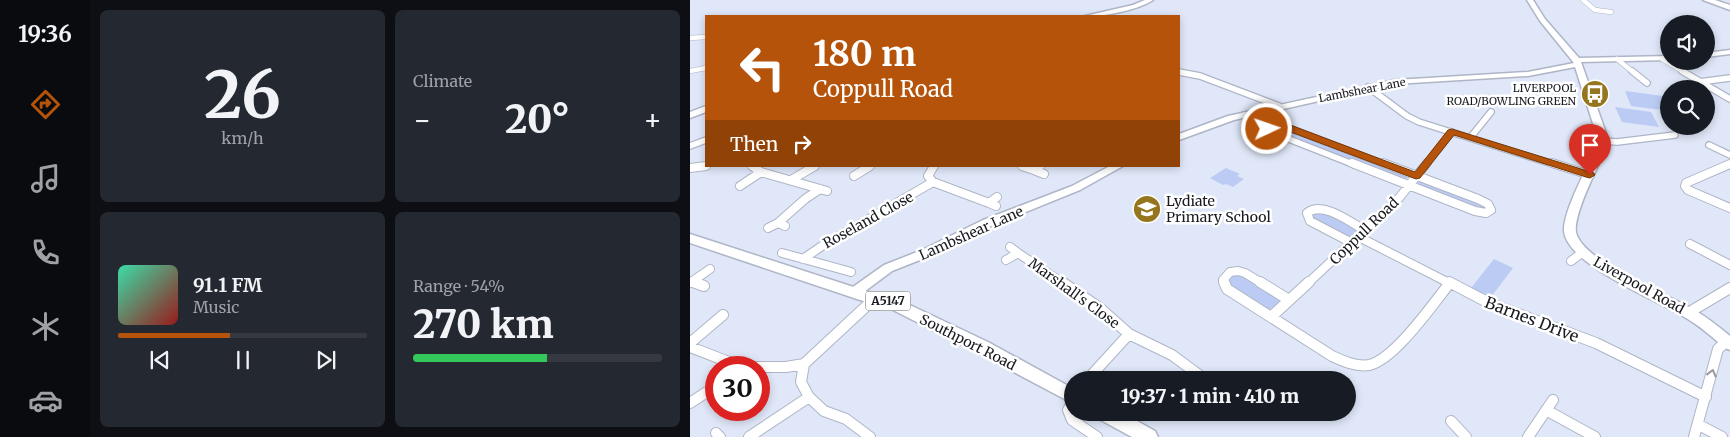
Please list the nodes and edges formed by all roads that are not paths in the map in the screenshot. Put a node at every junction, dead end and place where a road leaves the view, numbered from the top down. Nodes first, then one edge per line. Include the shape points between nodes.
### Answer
1 (1150, 0) edge
2 (1530, 0) edge
3 (1583, 0) edge
4 (1707, 0) edge
5 (1717, 0) edge
6 (1730, 7) edge
7 (1611, 12) dead end
8 (1093, 15) edge
9 (705, 37) edge
10 (690, 38) edge
11 (1730, 52) edge
12 (1715, 54) edge
13 (1660, 59) edge
14 (1618, 60) junction
15 (1578, 62) junction
16 (705, 68) edge
17 (1681, 70) edge
18 (690, 71) edge
19 (1180, 72) edge
20 (1730, 78) edge
21 (1635, 79) dead end
22 (1696, 80) edge
23 (1714, 80) edge
24 (1368, 87) junction
25 (1715, 90) edge
26 (1730, 98) edge
27 (1279, 106) junction
28 (705, 110) edge
29 (1491, 112) dead end
30 (690, 115) edge
31 (1244, 115) junction
32 (1268, 126) junction
33 (1452, 132) junction
34 (1675, 135) dead end
35 (1180, 137) edge
36 (1470, 138) junction
37 (705, 140) edge
38 (1603, 142) junction
39 (690, 146) edge
40 (1709, 146) dead end
41 (1730, 155) edge
42 (690, 162) edge
43 (1730, 164) edge
44 (705, 166) edge
45 (690, 167) edge
46 (754, 167) edge
47 (813, 167) edge
48 (854, 167) edge
49 (868, 167) edge
50 (933, 167) edge
51 (1116, 167) edge
52 (1037, 168) edge
53 (861, 170) junction
54 (761, 172) junction
55 (1044, 174) dead end
56 (1590, 175) junction
57 (854, 176) dead end
58 (1416, 176) junction
59 (791, 180) junction
60 (933, 182) junction
61 (1408, 185) junction
62 (740, 186) dead end
63 (997, 197) dead end
64 (1730, 208) edge
65 (768, 228) dead end
66 (1359, 237) junction
67 (690, 238) edge
68 (1690, 244) dead end
69 (1010, 247) dead end
70 (1583, 252) junction
71 (782, 253) dead end
72 (1018, 253) junction
73 (803, 259) junction
74 (1006, 260) dead end
75 (1570, 260) dead end
76 (1730, 264) edge
77 (710, 269) dead end
78 (851, 272) dead end
79 (691, 282) edge
80 (1449, 284) junction
81 (704, 286) dead end
82 (1730, 288) edge
83 (855, 292) junction
84 (874, 300) junction
85 (1289, 300) junction
86 (1688, 313) junction
87 (723, 315) dead end
88 (1271, 317) junction
89 (1129, 334) junction
90 (1728, 342) edge
91 (690, 343) edge
92 (690, 347) edge
93 (713, 356) edge
94 (804, 364) junction
95 (770, 367) edge
96 (1095, 371) edge
97 (1194, 371) edge
98 (1064, 392) edge
99 (705, 393) edge
100 (808, 397) junction
101 (1706, 397) junction
102 (1553, 400) dead end
103 (690, 403) edge
104 (1546, 410) junction
105 (1074, 421) edge
106 (1118, 421) edge
107 (1451, 421) dead end
108 (1698, 425) junction
109 (1141, 435) edge
110 (1093, 436) edge
111 (749, 437) edge
112 (870, 437) edge
113 (1466, 437) edge
114 (1528, 437) edge
115 (1595, 437) edge
116 (1694, 437) edge
117 (1722, 437) edge

1 - 8 street
2 - 15 street via 1542,20
3 - 7 street via 1593,11
4 - 6 highway
5 - 6 highway
9 - 10 street
11 - 12 street
13 - 14 street, Lambshear Lane
14 - 15 street, Lambshear Lane
14 - 21 street via 1644,81
15 - 24 street, Lambshear Lane via 1528,74 1412,80
15 - 38 street
16 - 18 street
17 - 22 street
19 - 27 street via 1200,76
20 - 23 street
24 - 27 street, Lambshear Lane
24 - 33 street via 1411,118
25 - 26 street
27 - 31 street, Lambshear Lane
28 - 30 street
29 - 36 street
31 - 32 street
31 - 35 street, Lambshear Lane
32 - 58 street via 1282,125
32 - 61 street via 1270,132
33 - 36 street
33 - 58 street, Coppull Road
34 - 38 street
36 - 56 street
37 - 39 street
38 - 56 street, Liverpool Road
40 - 41 street
42 - 45 street
43 - 64 street via 1685,186
44 - 45 street
46 - 54 street
47 - 59 street
48 - 53 street
49 - 53 street
50 - 60 street via 928,176
51 - 83 street, Lambshear Lane via 888,268
52 - 55 street
53 - 57 street
54 - 59 street
54 - 62 street
56 - 70 street, Liverpool Road via 1572,217 1570,231 1571,238
58 - 61 street, Coppull Road
58 - 61 street via 1478,199 1488,204 1491,210 1474,212
59 - 65 street via 824,190 805,199 782,225
60 - 63 street via 992,204
60 - 73 street, Roseland Close
61 - 66 street, Coppull Road
66 - 66 street via 1310,221 1307,213 1312,209 1324,210
66 - 80 street, Barnes Drive
66 - 85 street, Coppull Road
67 - 83 main road, Southport Road / A5147
68 - 76 street
69 - 72 street, Marshall's Close
70 - 75 street
70 - 86 street, Liverpool Road via 1606,269
71 - 73 street
72 - 74 street, Marshall's Close
72 - 89 street, Marshall's Close via 1101,309
73 - 78 street
77 - 79 street
79 - 81 street
80 - 88 street via 1390,354 1370,365 1355,365 1341,360
80 - 101 street, Barnes Drive via 1501,309 1596,343
82 - 86 street via 1720,296 1698,304
83 - 84 main road, Southport Road / A5147
84 - 94 street
84 - 98 main road, Southport Road / A5147 via 888,301
85 - 88 street, Coppull Road
85 - 88 street via 1245,272 1234,271 1224,277 1223,283 1227,288
86 - 90 street, Liverpool Road
87 - 91 street
89 - 96 street, Marshall's Close
89 - 97 street, Marshall's Close via 1172,355
101 -> 90 street via 1718,349
92 - 93 street
94 - 95 street
94 - 100 street via 802,382
99 - 103 street
100 - 111 street
100 - 112 street via 824,411 846,419
101 - 108 street
102 - 104 street
104 - 114 street
104 - 115 street
105 - 110 street
106 - 109 main road
107 - 113 street
108 - 116 street
108 - 117 street

